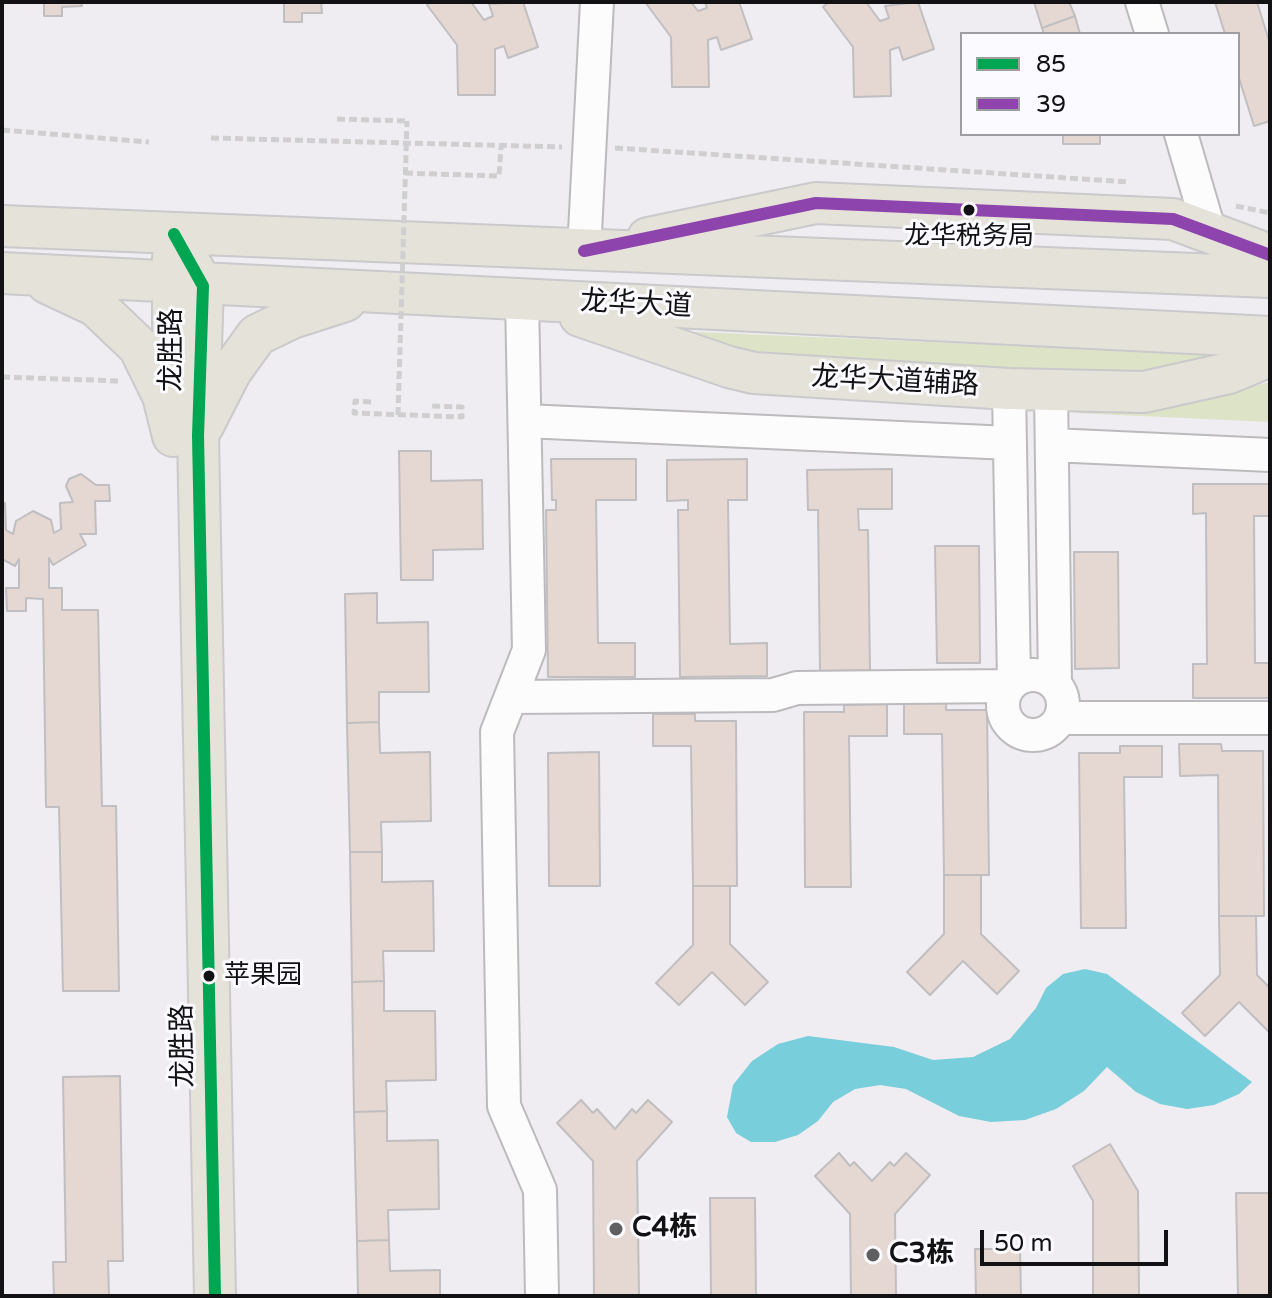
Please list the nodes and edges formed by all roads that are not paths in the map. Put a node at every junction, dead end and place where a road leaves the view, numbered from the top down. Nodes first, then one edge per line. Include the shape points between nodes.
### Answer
1 (597, 2) edge
2 (1142, 2) edge
3 (1151, 32) edge
4 (1182, 136) edge
5 (1222, 219) junction
6 (2, 226) edge
7 (174, 234) junction
8 (584, 251) junction
9 (1270, 255) edge
10 (11, 273) edge
11 (1270, 277) edge
12 (187, 284) junction
13 (380, 294) junction
14 (524, 300) junction
15 (1270, 337) edge
16 (1270, 356) edge
17 (1009, 389) junction
18 (1051, 391) junction
19 (525, 421) junction
20 (186, 436) junction
21 (1010, 443) junction
22 (1052, 445) junction
23 (1270, 455) edge
24 (1012, 684) junction
25 (1055, 684) junction
26 (511, 697) junction
27 (1062, 718) junction
28 (1270, 718) edge
29 (189, 1296) edge
30 (215, 1296) edge
31 (542, 1296) edge

1 - 8 street
2 - 3 street
4 - 5 street
5 - 8 main road via 816,203
5 - 9 main road
6 - 7 main road, 龙华大道
7 - 8 main road, 龙华大道
7 - 12 main road, 龙胜路
8 - 11 main road, 龙华大道
10 - 12 main road, 龙华大道
10 - 20 main road via 66,289 96,306 139,347
12 - 13 main road, 龙华大道
12 - 20 main road, 龙胜路
13 - 14 main road, 龙华大道
13 - 20 main road via 314,310 257,335
14 - 15 main road, 龙华大道
14 - 17 main road, 龙华大道辅路 via 754,373
14 - 19 street
16 - 18 main road, 龙华大道辅路 via 1229,373 1144,392
17 - 18 main road, 龙华大道辅路
17 - 21 street
18 - 22 street
19 - 21 street
19 - 26 street via 529,650
20 - 29 main road, 龙胜路
20 - 30 main road, 龙胜路
21 - 24 street
22 - 23 street
22 - 25 street
24 - 25 street via 1035,674
24 - 26 street via 797,688 773,695
24 - 27 street via 1003,704 1014,729 1040,735
25 - 27 street via 1064,700
26 - 31 street via 497,732 504,1106 540,1190
27 - 28 street

